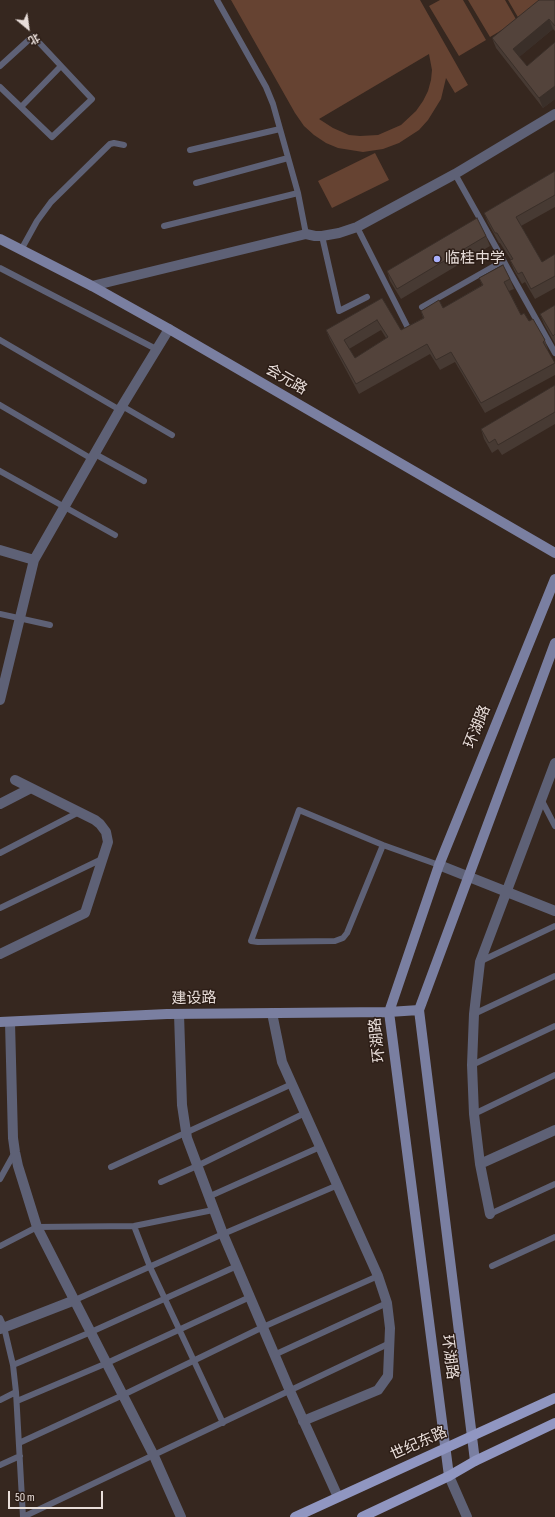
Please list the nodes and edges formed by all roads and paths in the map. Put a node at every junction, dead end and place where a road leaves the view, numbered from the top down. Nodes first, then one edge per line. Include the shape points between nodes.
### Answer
1 (217, 0) edge
2 (0, 66) edge
3 (61, 66) junction
4 (0, 87) edge
5 (21, 107) junction
6 (555, 114) edge
7 (280, 129) junction
8 (124, 146) dead end
9 (190, 150) dead end
10 (288, 158) junction
11 (455, 174) junction
12 (196, 183) dead end
13 (298, 193) junction
14 (164, 226) dead end
15 (357, 227) junction
16 (306, 234) junction
17 (322, 236) junction
18 (0, 239) edge
19 (21, 250) junction
20 (503, 261) junction
21 (0, 268) edge
22 (92, 286) junction
23 (367, 297) dead end
24 (422, 307) dead end
25 (169, 329) junction
26 (409, 330) edge
27 (0, 340) edge
28 (156, 349) junction
29 (555, 353) edge
30 (0, 405) edge
31 (122, 408) junction
32 (172, 435) dead end
33 (93, 457) junction
34 (0, 471) edge
35 (144, 481) dead end
36 (64, 506) junction
37 (115, 535) dead end
38 (0, 550) edge
39 (555, 553) edge
40 (34, 560) junction
41 (555, 579) edge
42 (0, 614) edge
43 (20, 618) junction
44 (50, 625) dead end
45 (555, 643) edge
46 (3, 675) edge
47 (0, 700) edge
48 (555, 763) edge
49 (552, 776) edge
50 (15, 780) dead end
51 (31, 788) junction
52 (541, 799) junction
53 (0, 804) edge
54 (79, 812) junction
55 (555, 826) edge
56 (383, 845) junction
57 (0, 853) edge
58 (102, 859) junction
59 (439, 865) junction
60 (468, 877) junction
61 (507, 892) junction
62 (0, 908) edge
63 (555, 911) edge
64 (555, 926) edge
65 (0, 954) edge
66 (480, 962) junction
67 (555, 976) edge
68 (419, 1010) junction
69 (389, 1012) junction
70 (272, 1013) junction
71 (179, 1014) junction
72 (474, 1014) junction
73 (5, 1022) edge
74 (555, 1026) edge
75 (472, 1065) junction
76 (555, 1075) edge
77 (292, 1084) junction
78 (305, 1113) junction
79 (474, 1114) junction
80 (555, 1130) edge
81 (186, 1133) junction
82 (320, 1147) junction
83 (15, 1152) junction
84 (480, 1164) junction
85 (197, 1166) junction
86 (111, 1167) dead end
87 (0, 1179) edge
88 (160, 1182) dead end
89 (555, 1184) edge
90 (338, 1185) junction
91 (208, 1197) junction
92 (213, 1210) junction
93 (490, 1214) joint
94 (134, 1226) junction
95 (36, 1227) junction
96 (223, 1234) junction
97 (555, 1237) edge
98 (0, 1246) edge
99 (237, 1266) junction
100 (492, 1266) dead end
101 (150, 1267) junction
102 (378, 1276) junction
103 (250, 1297) junction
104 (165, 1299) junction
105 (75, 1300) junction
106 (387, 1303) junction
107 (1, 1325) edge
108 (263, 1327) junction
109 (180, 1330) junction
110 (91, 1332) junction
111 (390, 1343) junction
112 (274, 1355) junction
113 (193, 1360) junction
114 (107, 1362) junction
115 (13, 1365) junction
116 (290, 1391) junction
117 (16, 1392) junction
118 (124, 1395) junction
119 (555, 1398) edge
120 (0, 1400) edge
121 (17, 1401) junction
122 (303, 1421) junction
123 (223, 1423) junction
124 (555, 1423) edge
125 (472, 1437) junction
126 (19, 1444) junction
127 (445, 1449) junction
128 (20, 1456) junction
129 (154, 1456) junction
130 (475, 1461) junction
131 (0, 1465) edge
132 (449, 1476) junction
133 (338, 1497) junction
134 (23, 1517) edge
135 (181, 1517) edge
136 (295, 1517) edge
137 (362, 1517) edge
138 (467, 1517) edge

1 - 7 lane via 266,87
2 - 3 lane via 33,36
3 - 5 lane
3 - 5 lane via 92,99 52,137
4 - 5 lane
6 - 11 street
7 - 9 lane
7 - 10 lane
8 - 19 lane via 110,144 44,209
10 - 12 lane
10 - 13 lane
11 - 15 street
11 - 20 lane
13 - 14 lane
13 - 16 lane
15 - 17 street
15 - 26 lane
16 - 17 street
16 - 22 street
17 - 23 lane via 339,311
18 - 19 main road, 会元路
19 - 22 main road, 会元路
20 - 24 lane
20 - 29 lane
21 - 28 lane
22 - 25 main road, 会元路
25 - 28 street
25 - 39 main road, 会元路
27 - 31 lane
28 - 31 street
30 - 33 lane
31 - 32 lane
31 - 33 street
33 - 35 lane
33 - 36 street
34 - 36 lane
36 - 37 lane
36 - 40 street
38 - 40 street
40 - 43 street
41 - 59 main road, 环湖路
42 - 43 lane
43 - 44 lane
43 - 46 street
45 - 60 main road, 环湖路
46 - 47 street
48 - 49 street
49 - 52 street
50 - 51 street
51 - 53 street
51 - 54 street
52 - 55 lane
52 - 61 street
54 - 57 lane
54 - 58 street via 95,820 106,832 108,842
56 - 56 lane via 343,938 335,941 251,940 299,810
56 - 59 lane
58 - 62 lane
58 - 65 street via 85,913
59 - 60 street
59 - 69 main road, 环湖路
60 - 61 street
60 - 68 main road, 环湖路
61 - 63 street
61 - 66 street
64 - 66 lane
66 - 72 street
67 - 72 lane
68 - 69 main road, 建设路
68 - 125 main road, 环湖路
69 - 70 main road, 建设路
69 - 127 main road, 环湖路
70 - 71 main road, 建设路
70 - 77 street via 282,1062
71 - 73 main road, 建设路
71 - 81 street via 182,1105
72 - 75 street
73 - 83 street
74 - 75 lane
75 - 79 street
76 - 79 lane
77 - 78 street
77 - 81 lane
78 - 82 street
78 - 85 lane
79 - 84 street
80 - 84 street
81 - 85 street
81 - 86 lane
82 - 90 street
82 - 91 lane
83 - 87 lane
83 - 95 street
84 - 93 street
85 - 88 lane
85 - 91 street
89 - 93 lane
90 - 96 lane
90 - 102 street
91 - 92 street
92 - 94 lane
92 - 96 street
94 - 95 lane
94 - 101 lane
95 - 98 lane
95 - 105 street
96 - 99 street
96 - 101 lane
97 - 100 lane
99 - 103 street
99 - 104 lane
101 - 104 lane
101 - 105 lane
102 - 106 street
102 - 108 lane
103 - 108 street
103 - 109 lane
104 - 109 lane
104 - 110 lane
105 - 107 street
105 - 110 street
106 - 111 street
106 - 112 lane
107 - 115 lane
108 - 112 street
108 - 113 lane
109 - 113 lane
109 - 114 lane
110 - 114 street
110 - 115 lane
111 - 116 lane
111 - 122 street via 388,1376 378,1390
112 - 116 street
113 - 118 lane
113 - 123 lane
114 - 118 street
114 - 121 lane
115 - 117 lane
116 - 122 street
116 - 123 lane
117 - 120 lane
117 - 121 lane
118 - 126 lane
118 - 129 street
119 - 125 main road, 世纪东路
121 - 126 lane
122 - 133 street
123 - 129 lane
124 - 130 main road
125 - 127 main road, 世纪东路
125 - 130 main road, 环湖路
126 - 128 lane
127 - 132 main road, 环湖路
127 - 133 main road, 世纪东路
128 - 131 lane
128 - 134 lane
129 - 134 lane
129 - 135 street
130 - 132 main road
132 - 137 main road
132 - 138 street
133 - 136 main road, 世纪东路

